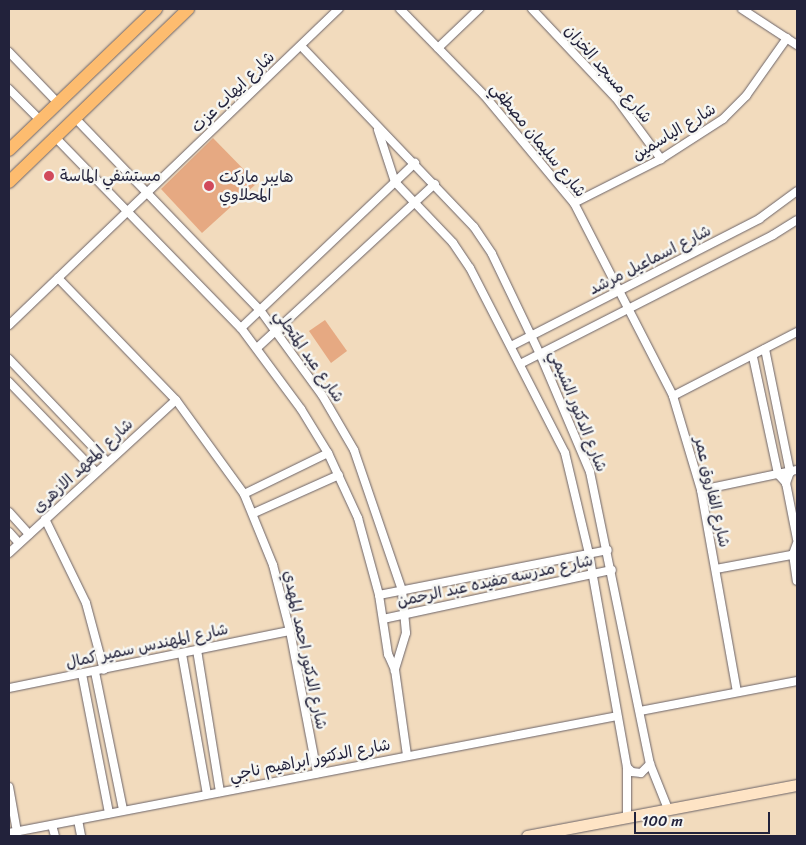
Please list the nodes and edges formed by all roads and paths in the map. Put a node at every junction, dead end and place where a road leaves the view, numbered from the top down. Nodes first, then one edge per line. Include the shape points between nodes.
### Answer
1 (156, 9) edge
2 (188, 9) edge
3 (339, 9) edge
4 (400, 9) edge
5 (479, 9) edge
6 (532, 9) edge
7 (742, 9) edge
8 (788, 38) junction
9 (797, 44) edge
10 (301, 46) junction
11 (438, 48) junction
12 (9, 52) edge
13 (9, 89) edge
14 (58, 103) junction
15 (74, 118) junction
16 (40, 120) junction
17 (378, 130) junction
18 (54, 136) junction
19 (9, 150) edge
20 (661, 159) junction
21 (415, 163) junction
22 (9, 182) edge
23 (395, 182) junction
24 (435, 184) junction
25 (797, 191) edge
26 (146, 195) junction
27 (415, 202) junction
28 (574, 203) junction
29 (126, 213) junction
30 (797, 220) edge
31 (58, 278) junction
32 (620, 291) junction
33 (629, 309) junction
34 (260, 310) junction
35 (9, 325) edge
36 (241, 328) junction
37 (277, 329) junction
38 (797, 332) edge
39 (531, 336) junction
40 (511, 346) junction
41 (257, 348) junction
42 (765, 349) junction
43 (540, 354) junction
44 (753, 357) junction
45 (9, 359) edge
46 (520, 364) junction
47 (9, 382) edge
48 (673, 396) junction
49 (176, 400) junction
50 (328, 453) junction
51 (106, 461) junction
52 (95, 471) junction
53 (794, 471) edge
54 (778, 474) junction
55 (339, 475) junction
56 (786, 484) junction
57 (701, 490) junction
58 (244, 494) junction
59 (9, 512) edge
60 (254, 513) junction
61 (45, 519) junction
62 (9, 532) edge
63 (29, 534) junction
64 (797, 539) edge
65 (19, 543) junction
66 (797, 543) edge
67 (608, 550) junction
68 (9, 553) edge
69 (589, 554) junction
70 (795, 554) edge
71 (612, 570) junction
72 (716, 570) junction
73 (593, 574) junction
74 (797, 581) edge
75 (402, 590) junction
76 (379, 595) junction
77 (405, 614) junction
78 (383, 619) junction
79 (290, 631) junction
80 (197, 650) junction
81 (182, 654) junction
82 (104, 670) junction
83 (396, 670) junction
84 (95, 672) junction
85 (82, 674) junction
86 (797, 681) edge
87 (9, 688) edge
88 (737, 692) junction
89 (640, 711) junction
90 (617, 716) junction
91 (407, 755) junction
92 (650, 764) junction
93 (627, 767) junction
94 (316, 773) junction
95 (797, 785) edge
96 (9, 787) edge
97 (220, 792) junction
98 (207, 794) junction
99 (668, 809) junction
100 (122, 810) junction
101 (108, 813) junction
102 (627, 817) junction
103 (78, 820) junction
104 (52, 825) junction
105 (17, 832) junction
106 (9, 833) edge
107 (54, 836) edge
108 (81, 836) edge
109 (526, 836) edge

1 - 14 main road
2 - 15 main road
3 - 10 street, شارع ايهاب عزت
4 - 11 street, شارع سليمان مصطفي
5 - 11 street
6 - 20 street, شارع مسجد الخزان via 616,98
7 - 8 street
8 - 9 street
8 - 20 street, شارع الياسمين via 735,108
10 - 17 street, شارع الدكتور الشيمي
10 - 26 street, شارع ايهاب عزت
11 - 28 street, شارع سليمان مصطفي via 525,141
12 - 14 street
13 - 16 street
14 - 16 main road
15 - 18 main road
15 - 26 street, شارع عبد المتجلي
16 - 19 main road
17 - 21 street, شارع الدكتور الشيمي
17 - 23 street, شارع الدكتور الشيمي
18 - 22 main road
18 - 29 street, شارع عبد المتجلي
20 - 28 street, شارع الياسمين
21 - 23 street
21 - 24 street, شارع الدكتور الشيمي
23 - 27 street, شارع الدكتور الشيمي
23 - 34 street
24 - 27 street
24 - 39 street, شارع الدكتور الشيمي via 492,254
25 - 32 street, شارع اسماعيل مرشد via 760,219
26 - 29 street, شارع ايهاب عزت
26 - 34 street, شارع عبد المتجلي
27 - 37 street
27 - 40 street, شارع الدكتور الشيمي via 453,243 470,268
28 - 32 street, شارع سليمان مصطفي
29 - 31 street, شارع ايهاب عزت
29 - 36 street, شارع عبد المتجلي
30 - 33 street, شارع اسماعيل مرشد
31 - 35 street, شارع ايهاب عزت
31 - 49 street, شارع الدكتور احمد المهدي
32 - 33 street, شارع سليمان مصطفي
32 - 39 street, شارع اسماعيل مرشد
33 - 43 street, شارع اسماعيل مرشد
33 - 48 street, شارع الفاروق عمر
34 - 36 street
34 - 37 street, شارع عبد المتجلي
36 - 41 street, شارع عبد المتجلي
37 - 41 street
37 - 75 street, شارع عبد المتجلي via 322,395 354,450
38 - 42 street
39 - 40 street, شارع اسماعيل مرشد
39 - 43 street, شارع الدكتور الشيمي
40 - 46 street, شارع الدكتور الشيمي
41 - 50 street, شارع عبد المتجلي
42 - 44 street
42 - 53 street
43 - 46 street, شارع اسماعيل مرشد
43 - 67 street, شارع الدكتور الشيمي via 586,460
44 - 48 street
44 - 54 street
45 - 51 street
46 - 69 street, شارع الدكتور الشيمي via 565,453
47 - 52 street
48 - 57 street, شارع الفاروق عمر
49 - 51 street, شارع المعهد الازهرى
49 - 58 street, شارع الدكتور احمد المهدي
50 - 55 street, شارع عبد المتجلي
50 - 58 street
51 - 52 street, شارع المعهد الازهرى
52 - 61 street, شارع المعهد الازهرى
53 - 54 street
53 - 56 street
54 - 56 street
54 - 57 street
55 - 60 street
55 - 76 street, شارع عبد المتجلي via 358,518
56 - 64 street
57 - 72 street, شارع الفاروق عمر
58 - 60 street, شارع الدكتور احمد المهدي
59 - 63 street
60 - 79 street, شارع الدكتور احمد المهدي via 273,565
61 - 63 street, شارع المعهد الازهرى
61 - 82 street via 81,590
62 - 65 street
63 - 65 street, شارع المعهد الازهرى
65 - 68 street, شارع المعهد الازهرى
66 - 70 street
67 - 69 street, شارع مدرسه مفيده عبد الرحمن
67 - 71 street, شارع الدكتور الشيمي
69 - 73 street, شارع الدكتور الشيمي
69 - 75 street, شارع مدرسه مفيده عبد الرحمن
70 - 72 street
70 - 74 street
71 - 73 street, شارع مدرسه مفيده عبد الرحمن
71 - 89 street, شارع الدكتور الشيمي
72 - 88 street, شارع الفاروق عمر
73 - 77 street, شارع مدرسه مفيده عبد الرحمن
73 - 90 street, شارع الدكتور الشيمي
75 - 76 street, شارع مدرسه مفيده عبد الرحمن
75 - 77 street, شارع عبد المتجلي
76 - 78 street, شارع عبد المتجلي
77 - 78 street, شارع مدرسه مفيده عبد الرحمن
77 - 83 street, شارع عبد المتجلي via 406,634
78 - 83 street, شارع عبد المتجلي via 388,654
79 - 80 street, شارع المهندس سمير كمال
79 - 94 street, شارع الدكتور احمد المهدي
80 - 81 street, شارع المهندس سمير كمال
80 - 97 street
81 - 82 street, شارع المهندس سمير كمال
81 - 98 street
82 - 84 street, شارع المهندس سمير كمال
83 - 91 street, شارع عبد المتجلي
84 - 85 street, شارع المهندس سمير كمال
84 - 100 street
85 - 87 street, شارع المهندس سمير كمال
85 - 101 street
86 - 88 street
88 - 89 street
89 - 92 street, شارع الدكتور الشيمي
90 - 91 street, شارع الدكتور ابراهيم ناجي
90 - 93 street, شارع الدكتور الشيمي
91 - 94 street, شارع الدكتور ابراهيم ناجي
92 - 93 street via 642,773 632,772
92 - 99 street, شارع الدكتور الشيمي
93 - 102 street, شارع الدكتور الشيمي
94 - 97 street, شارع الدكتور ابراهيم ناجي
95 - 99 street
96 - 105 street
97 - 98 street, شارع الدكتور ابراهيم ناجي
98 - 100 street, شارع الدكتور ابراهيم ناجي
99 - 102 street
100 - 101 street, شارع الدكتور ابراهيم ناجي
101 - 103 street, شارع الدكتور ابراهيم ناجي
102 - 109 street
103 - 104 street, شارع الدكتور ابراهيم ناجي
103 - 108 street
104 - 105 street, شارع الدكتور ابراهيم ناجي
104 - 107 street
105 - 106 street, شارع الدكتور ابراهيم ناجي

